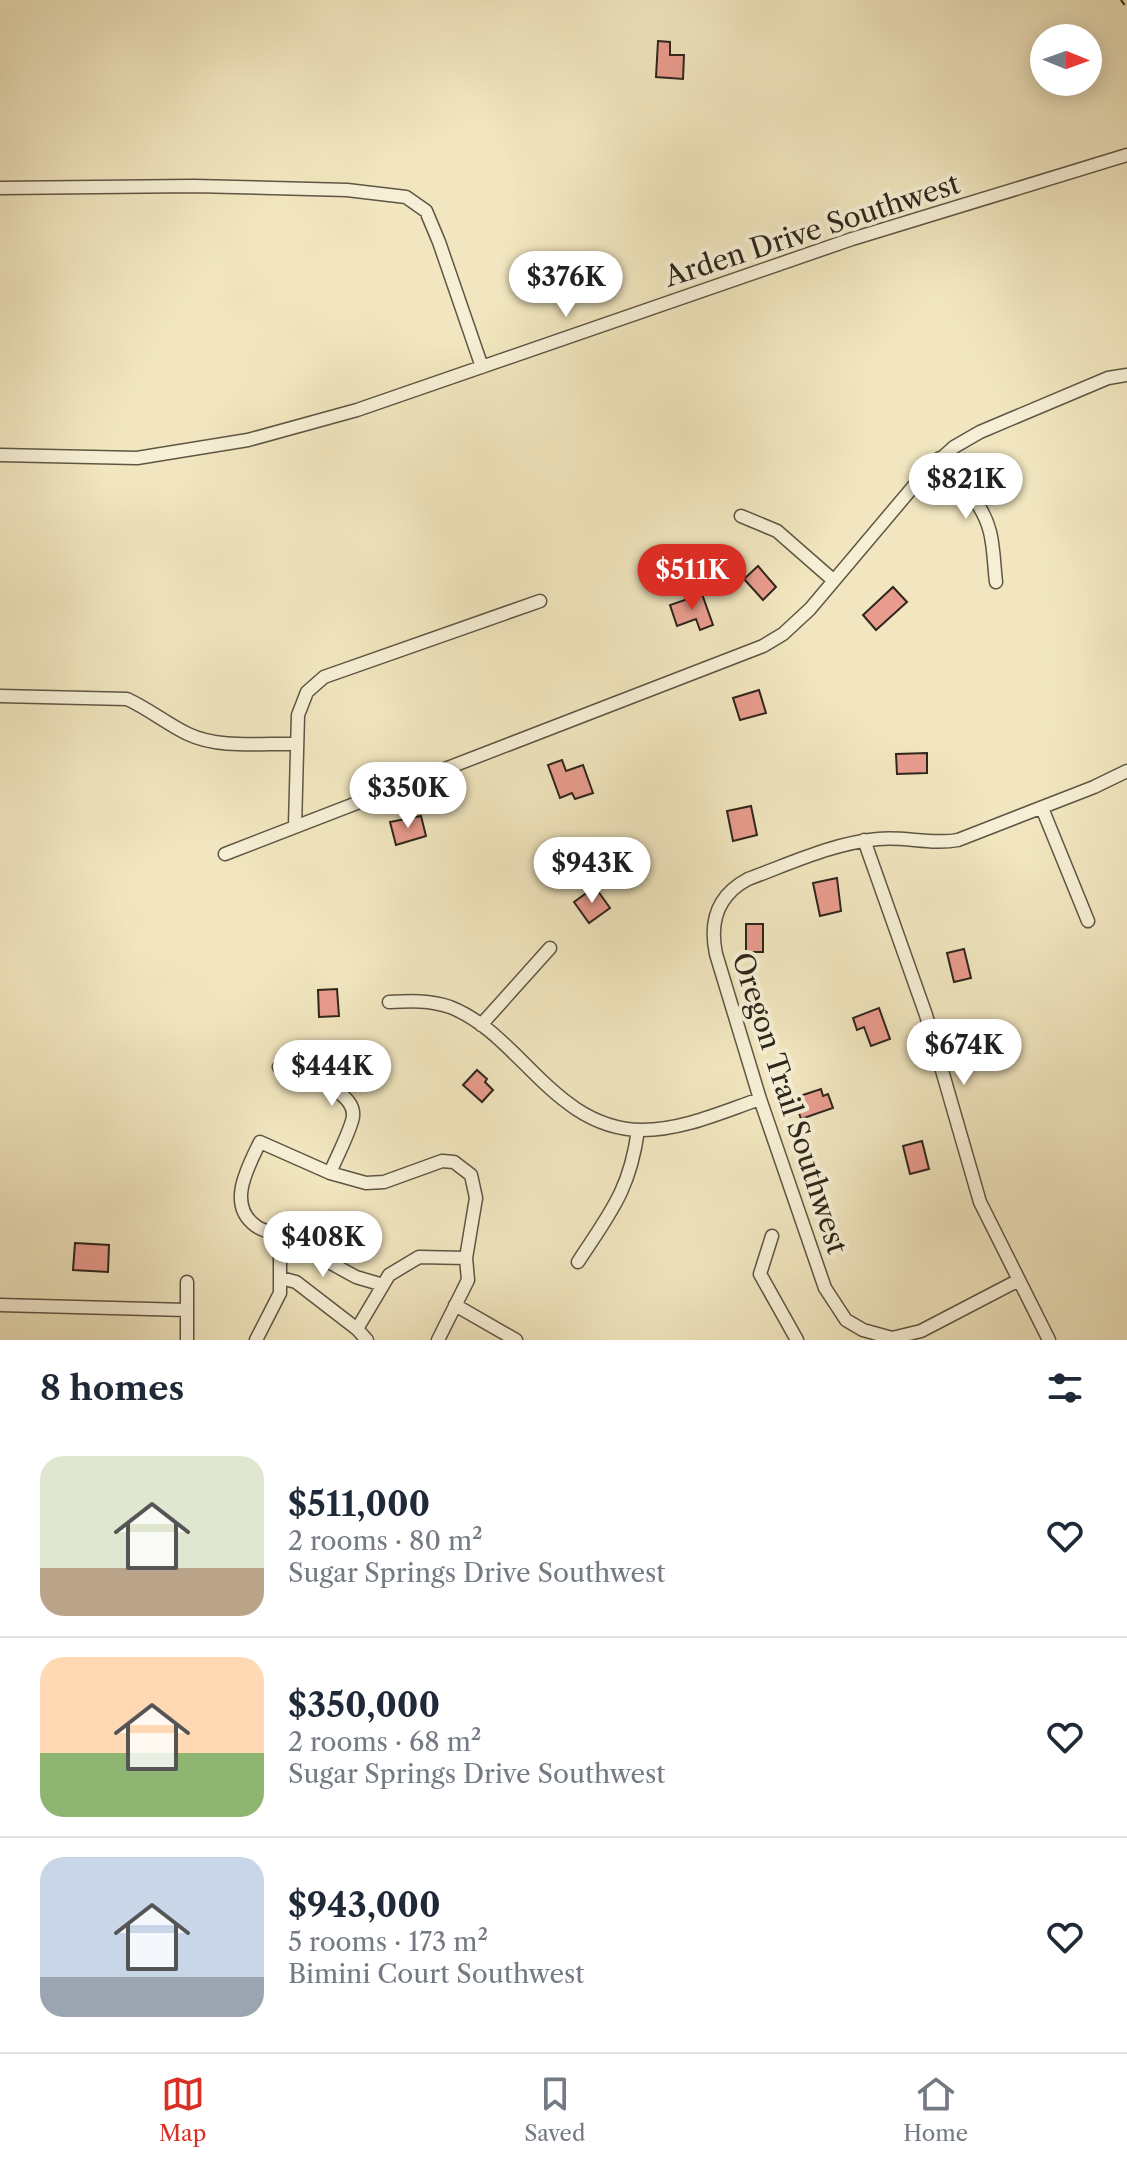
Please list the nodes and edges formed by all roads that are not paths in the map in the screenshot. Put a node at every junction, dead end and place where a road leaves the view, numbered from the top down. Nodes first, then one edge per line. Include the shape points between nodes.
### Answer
1 (1127, 155) edge
2 (0, 188) edge
3 (482, 367) junction
4 (1127, 375) edge
5 (0, 455) edge
6 (940, 458) junction
7 (741, 516) dead end
8 (833, 580) junction
9 (996, 582) dead end
10 (540, 601) dead end
11 (0, 696) edge
12 (296, 744) junction
13 (1127, 771) edge
14 (1042, 808) junction
15 (295, 826) junction
16 (864, 840) junction
17 (225, 854) dead end
18 (1088, 921) dead end
19 (550, 948) dead end
20 (389, 1002) dead end
21 (481, 1025) junction
22 (279, 1067) dead end
23 (760, 1099) junction
24 (638, 1130) junction
25 (330, 1173) junction
26 (280, 1235) junction
27 (772, 1236) dead end
28 (466, 1258) junction
29 (578, 1262) dead end
30 (281, 1278) junction
31 (1019, 1280) junction
32 (187, 1282) dead end
33 (383, 1285) junction
34 (0, 1305) edge
35 (455, 1305) junction
36 (187, 1310) junction
37 (357, 1329) junction
38 (187, 1340) edge
39 (256, 1340) edge
40 (367, 1340) edge
41 (438, 1340) edge
42 (516, 1340) edge
43 (797, 1340) edge
44 (1049, 1340) edge

1 - 3 street, Arden Drive Southwest via 852,239
2 - 3 street via 194,186 406,197 426,211
3 - 5 street, Arden Drive Southwest via 248,440 137,458
4 - 6 street via 1108,378 964,439
6 - 8 street
6 - 9 street via 986,519
7 - 8 street via 777,531
8 - 15 street via 783,634 739,657
10 - 12 street via 324,677 307,692 298,715
11 - 12 street via 127,699 208,742
12 - 15 street
13 - 14 street, Oregon Trail Southwest
14 - 16 street, Oregon Trail Southwest via 958,840
14 - 18 street
15 - 17 street
16 - 23 street, Oregon Trail Southwest via 734,886 715,915 716,954
16 - 31 street via 926,1015 974,1185
19 - 21 street
20 - 21 street via 450,1007
21 - 24 street via 565,1102
22 - 25 street via 341,1092 354,1108
23 - 24 street via 684,1125
23 - 31 street, Oregon Trail Southwest via 825,1288 846,1320 892,1338 921,1331
24 - 29 street via 625,1187
25 - 26 street via 260,1142 244,1178 241,1203 257,1228
25 - 28 street via 384,1182 442,1161 454,1162 471,1175 475,1187
26 - 30 street
26 - 33 street via 356,1277
27 - 43 street via 760,1274
28 - 33 street via 419,1257 389,1275
28 - 35 street via 468,1280
30 - 37 street via 296,1282
30 - 39 street via 280,1293
31 - 44 street
32 - 36 street
33 - 37 street
34 - 36 street
35 - 41 street
35 - 42 street
36 - 38 street
37 - 40 street

